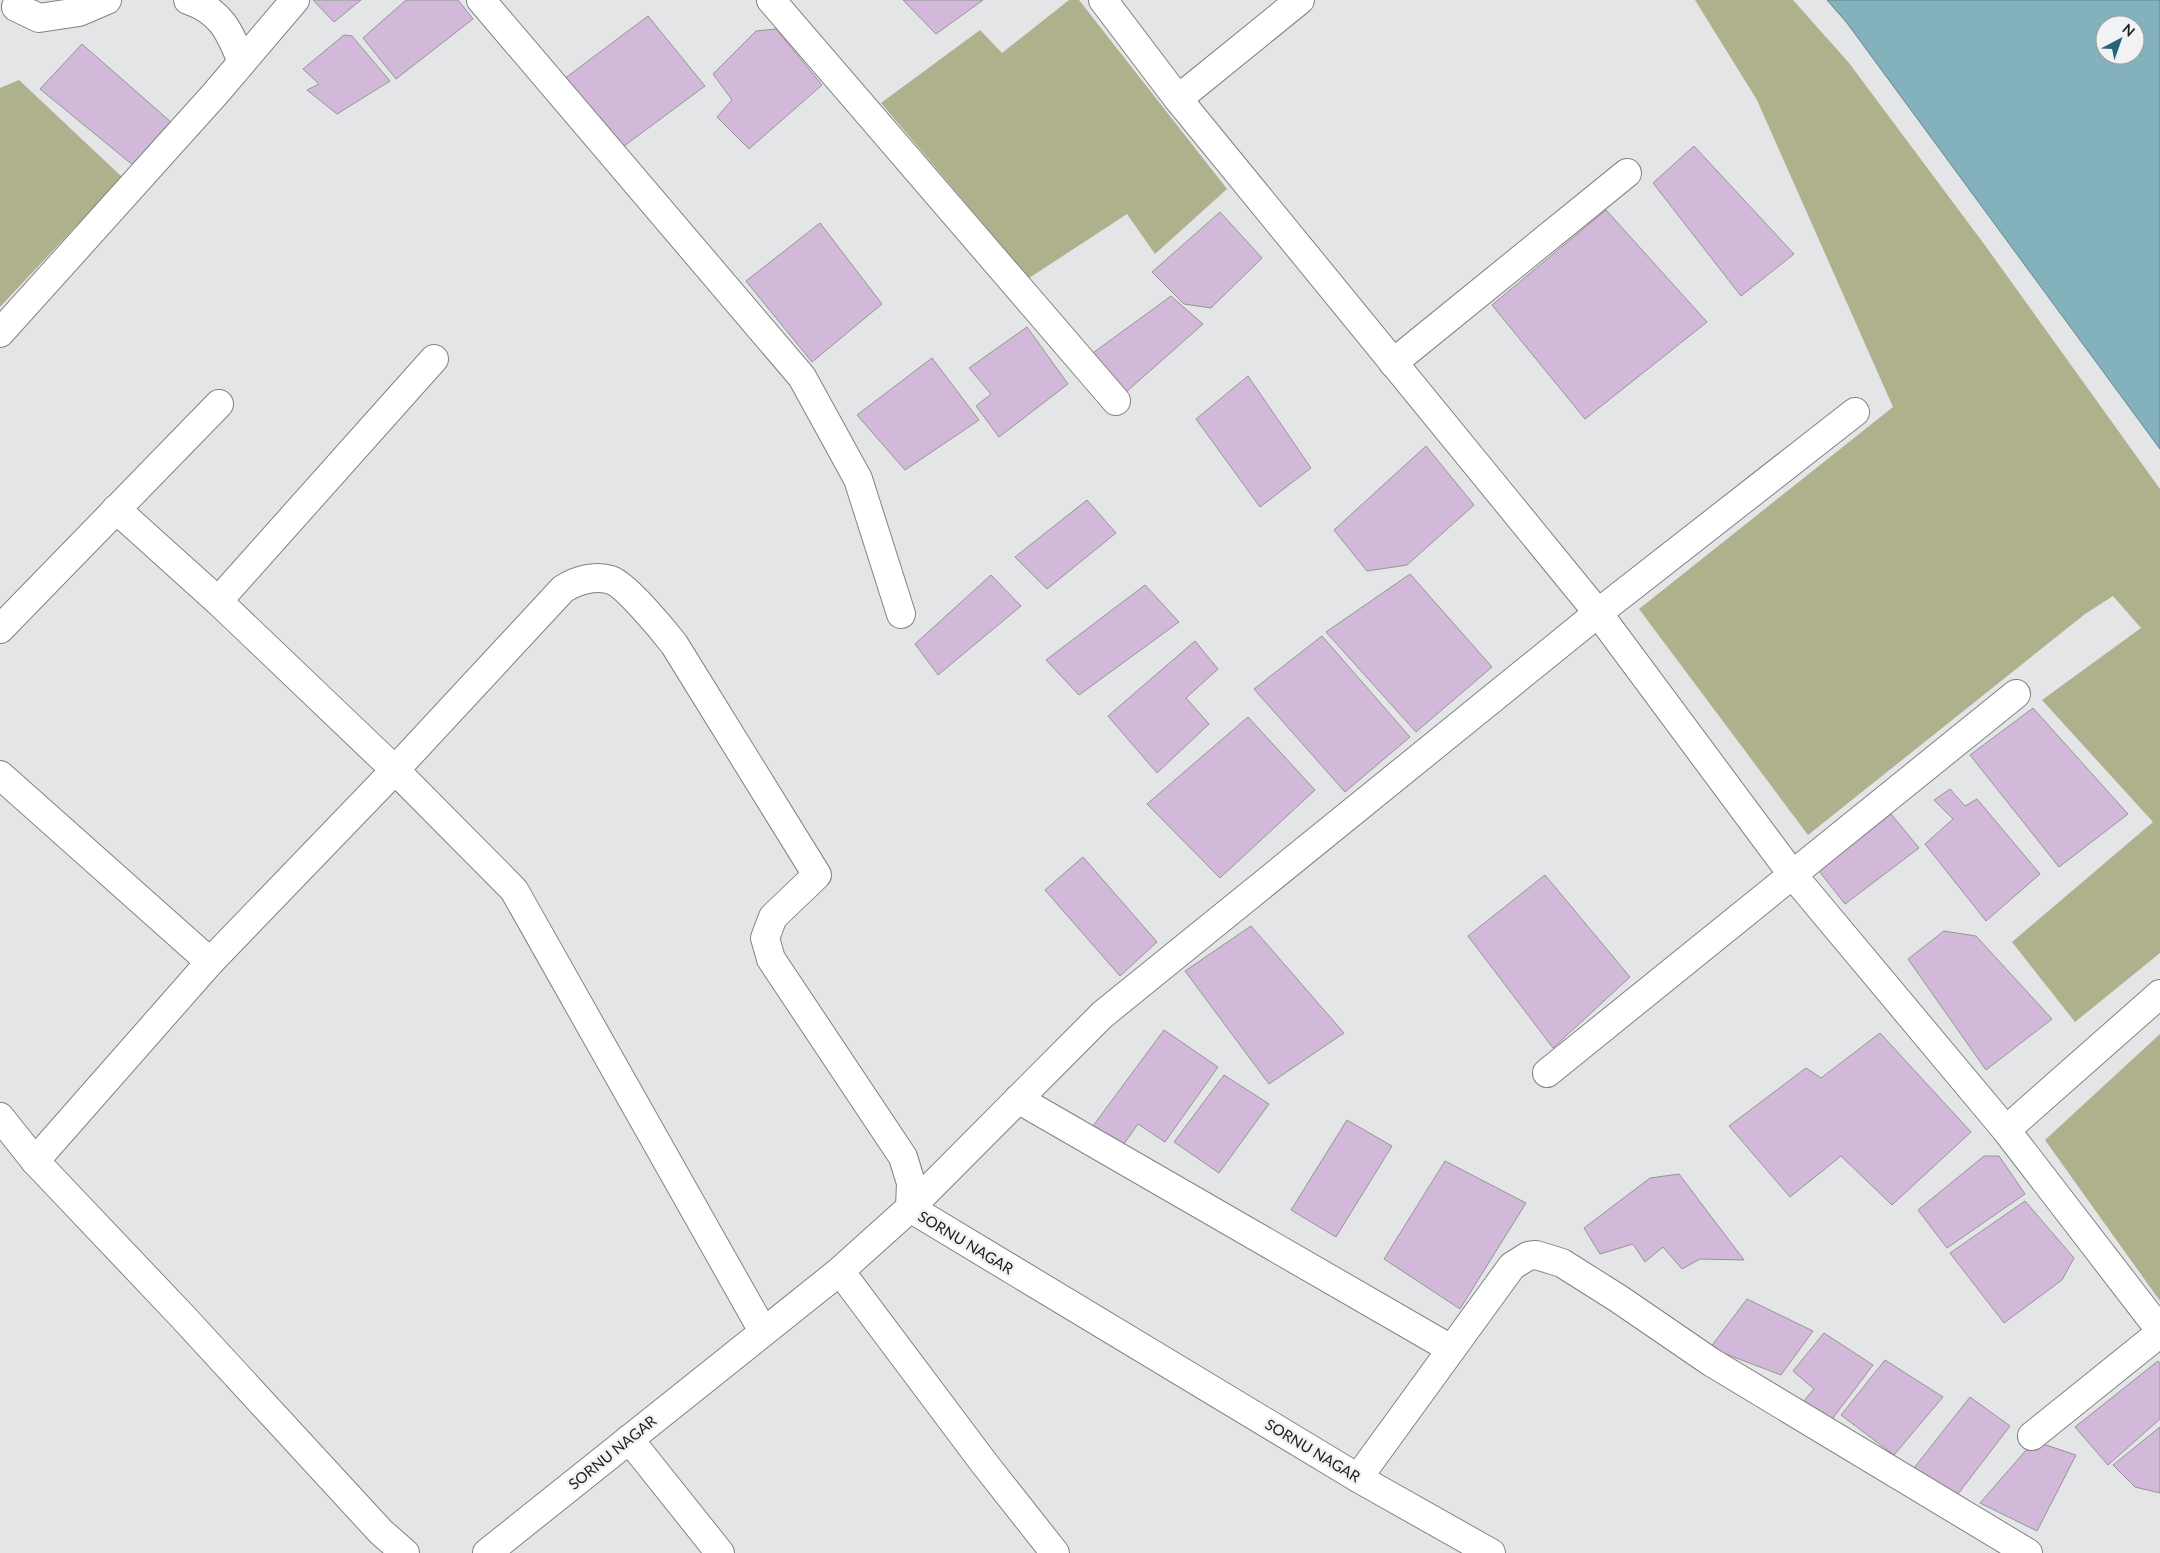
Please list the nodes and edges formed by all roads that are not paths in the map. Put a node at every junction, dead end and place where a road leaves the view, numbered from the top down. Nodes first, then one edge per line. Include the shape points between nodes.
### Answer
1 (106, 0) edge
2 (188, 0) edge
3 (294, 0) edge
4 (481, 0) edge
5 (771, 0) edge
6 (1103, 0) edge
7 (1300, 0) edge
8 (16, 7) dead end
9 (242, 62) junction
10 (1178, 99) junction
11 (1627, 173) dead end
12 (0, 333) edge
13 (434, 358) dead end
14 (1393, 363) junction
15 (1116, 401) dead end
16 (219, 404) dead end
17 (1855, 412) dead end
18 (116, 509) junction
19 (218, 601) junction
20 (901, 614) dead end
21 (1598, 614) junction
22 (0, 629) edge
23 (2016, 694) dead end
24 (395, 770) junction
25 (0, 775) edge
26 (1792, 874) junction
27 (210, 962) junction
28 (2160, 994) edge
29 (1546, 1074) dead end
30 (1018, 1099) junction
31 (0, 1117) edge
32 (2006, 1130) junction
33 (35, 1160) junction
34 (910, 1208) junction
35 (840, 1271) junction
36 (763, 1331) junction
37 (2160, 1331) edge
38 (1451, 1349) junction
39 (2032, 1436) dead end
40 (629, 1439) junction
41 (1358, 1478) junction
42 (404, 1553) edge
43 (487, 1553) edge
44 (720, 1553) edge
45 (1055, 1553) edge
46 (1491, 1553) edge
47 (2028, 1553) edge

1 - 8 street via 79,12 39,18
2 - 9 street via 219,17 232,36
3 - 9 street
4 - 20 street via 802,377 858,479
5 - 15 street
6 - 10 street
7 - 10 street
9 - 12 street
10 - 14 street
11 - 14 street
13 - 19 street
14 - 21 street
16 - 18 street
17 - 21 street
18 - 19 street
18 - 22 street
19 - 24 street
21 - 26 street
21 - 30 street via 1102,1015
23 - 26 street
24 - 27 street
24 - 34 street via 563,588 586,579 613,580 674,644 817,875 772,917 765,938 771,959 903,1157 910,1183
24 - 36 street via 514,890
25 - 27 street
26 - 29 street
26 - 32 street
27 - 33 street
28 - 32 street
30 - 34 street
30 - 38 street
31 - 33 street
32 - 37 street
33 - 42 street
34 - 35 street, SORNU NAGAR
34 - 41 street, SORNU NAGAR
35 - 36 street, SORNU NAGAR
35 - 45 street
36 - 40 street, SORNU NAGAR
37 - 39 street
38 - 41 street
38 - 47 street via 1512,1266 1528,1256 1544,1256 1562,1263 1711,1362
40 - 43 street, SORNU NAGAR
40 - 44 street
41 - 46 street, SORNU NAGAR

